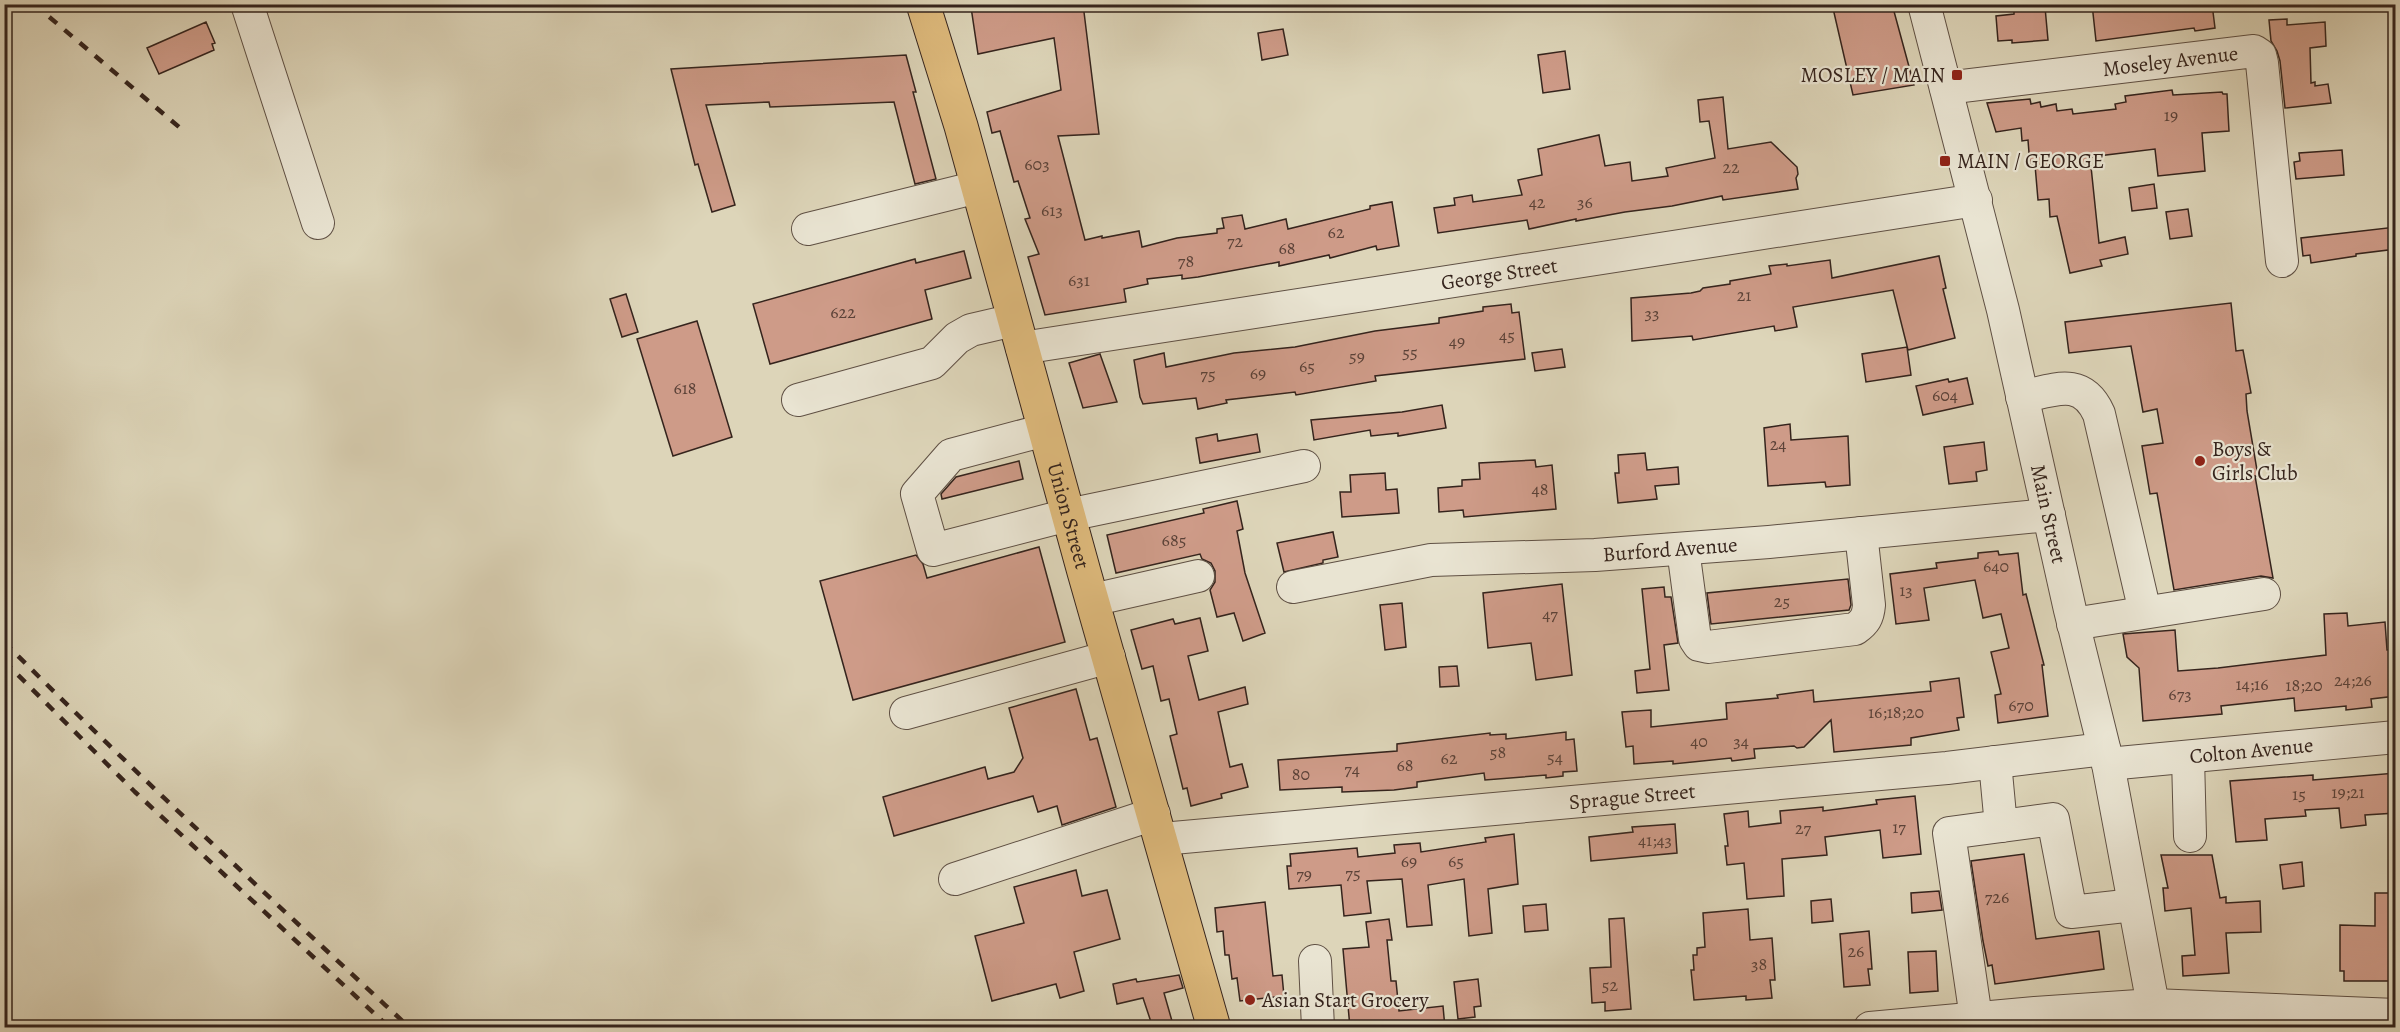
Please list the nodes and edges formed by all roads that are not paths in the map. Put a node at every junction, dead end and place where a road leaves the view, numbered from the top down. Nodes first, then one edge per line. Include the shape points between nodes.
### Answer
1 (247, 4) edge
2 (923, 4) edge
3 (1924, 4) edge
4 (1946, 88) junction
5 (978, 187) junction
6 (1976, 200) junction
7 (318, 223) dead end
8 (808, 229) dead end
9 (2282, 261) dead end
10 (1018, 334) junction
11 (2022, 397) junction
12 (798, 400) dead end
13 (1045, 430) junction
14 (1304, 466) dead end
15 (1068, 515) junction
16 (2049, 515) junction
17 (1861, 533) junction
18 (1683, 549) junction
19 (1198, 576) dead end
20 (1293, 587) dead end
21 (2264, 594) dead end
22 (1092, 600) junction
23 (2145, 612) junction
24 (2073, 624) junction
25 (1109, 657) junction
26 (906, 713) dead end
27 (2396, 737) edge
28 (2106, 757) junction
29 (2188, 757) junction
30 (1995, 762) junction
31 (1158, 826) junction
32 (2001, 826) junction
33 (2190, 836) dead end
34 (955, 879) dead end
35 (2134, 905) junction
36 (1315, 961) dead end
37 (2396, 1015) edge
38 (2154, 1016) edge
39 (1976, 1018) junction
40 (1311, 1027) edge
41 (1214, 1028) edge
42 (1870, 1028) edge

1 - 7 street
2 - 5 main road, Union Street
3 - 4 street, Main Street
4 - 6 street, Main Street
4 - 9 street, Moseley Avenue via 2254,51 2262,63
5 - 8 street
5 - 10 main road, Union Street
6 - 10 street, George Street
6 - 11 street, Main Street
10 - 12 street, George Street via 971,330 932,363
10 - 13 main road, Union Street
11 - 16 street, Main Street
11 - 23 street via 2076,389 2094,404
13 - 15 main road, Union Street
13 - 15 street via 951,455 917,495 933,549
14 - 15 street
15 - 22 main road, Union Street
16 - 17 street, Burford Avenue
16 - 24 street, Main Street
17 - 18 street, Burford Avenue
17 - 18 street via 1869,605 1863,624 1855,629 1708,647 1695,639
18 - 20 street, Burford Avenue via 1431,560
19 - 22 street
21 - 23 street
22 - 25 main road, Union Street
23 - 24 street
24 - 28 street, Main Street
25 - 26 street
25 - 31 main road, Union Street
27 - 29 street, Colton Avenue
28 - 29 street, Colton Avenue
28 - 30 street, Sprague Street
28 - 35 street, Main Street
29 - 33 street
30 - 31 street, Sprague Street
30 - 32 street
31 - 34 street, Sprague Street
31 - 41 main road, Union Street
32 - 35 street via 2053,819 2071,912
32 - 39 street via 1950,833
35 - 38 street, Main Street
36 - 40 street
37 - 38 street
38 - 39 street
39 - 42 street

